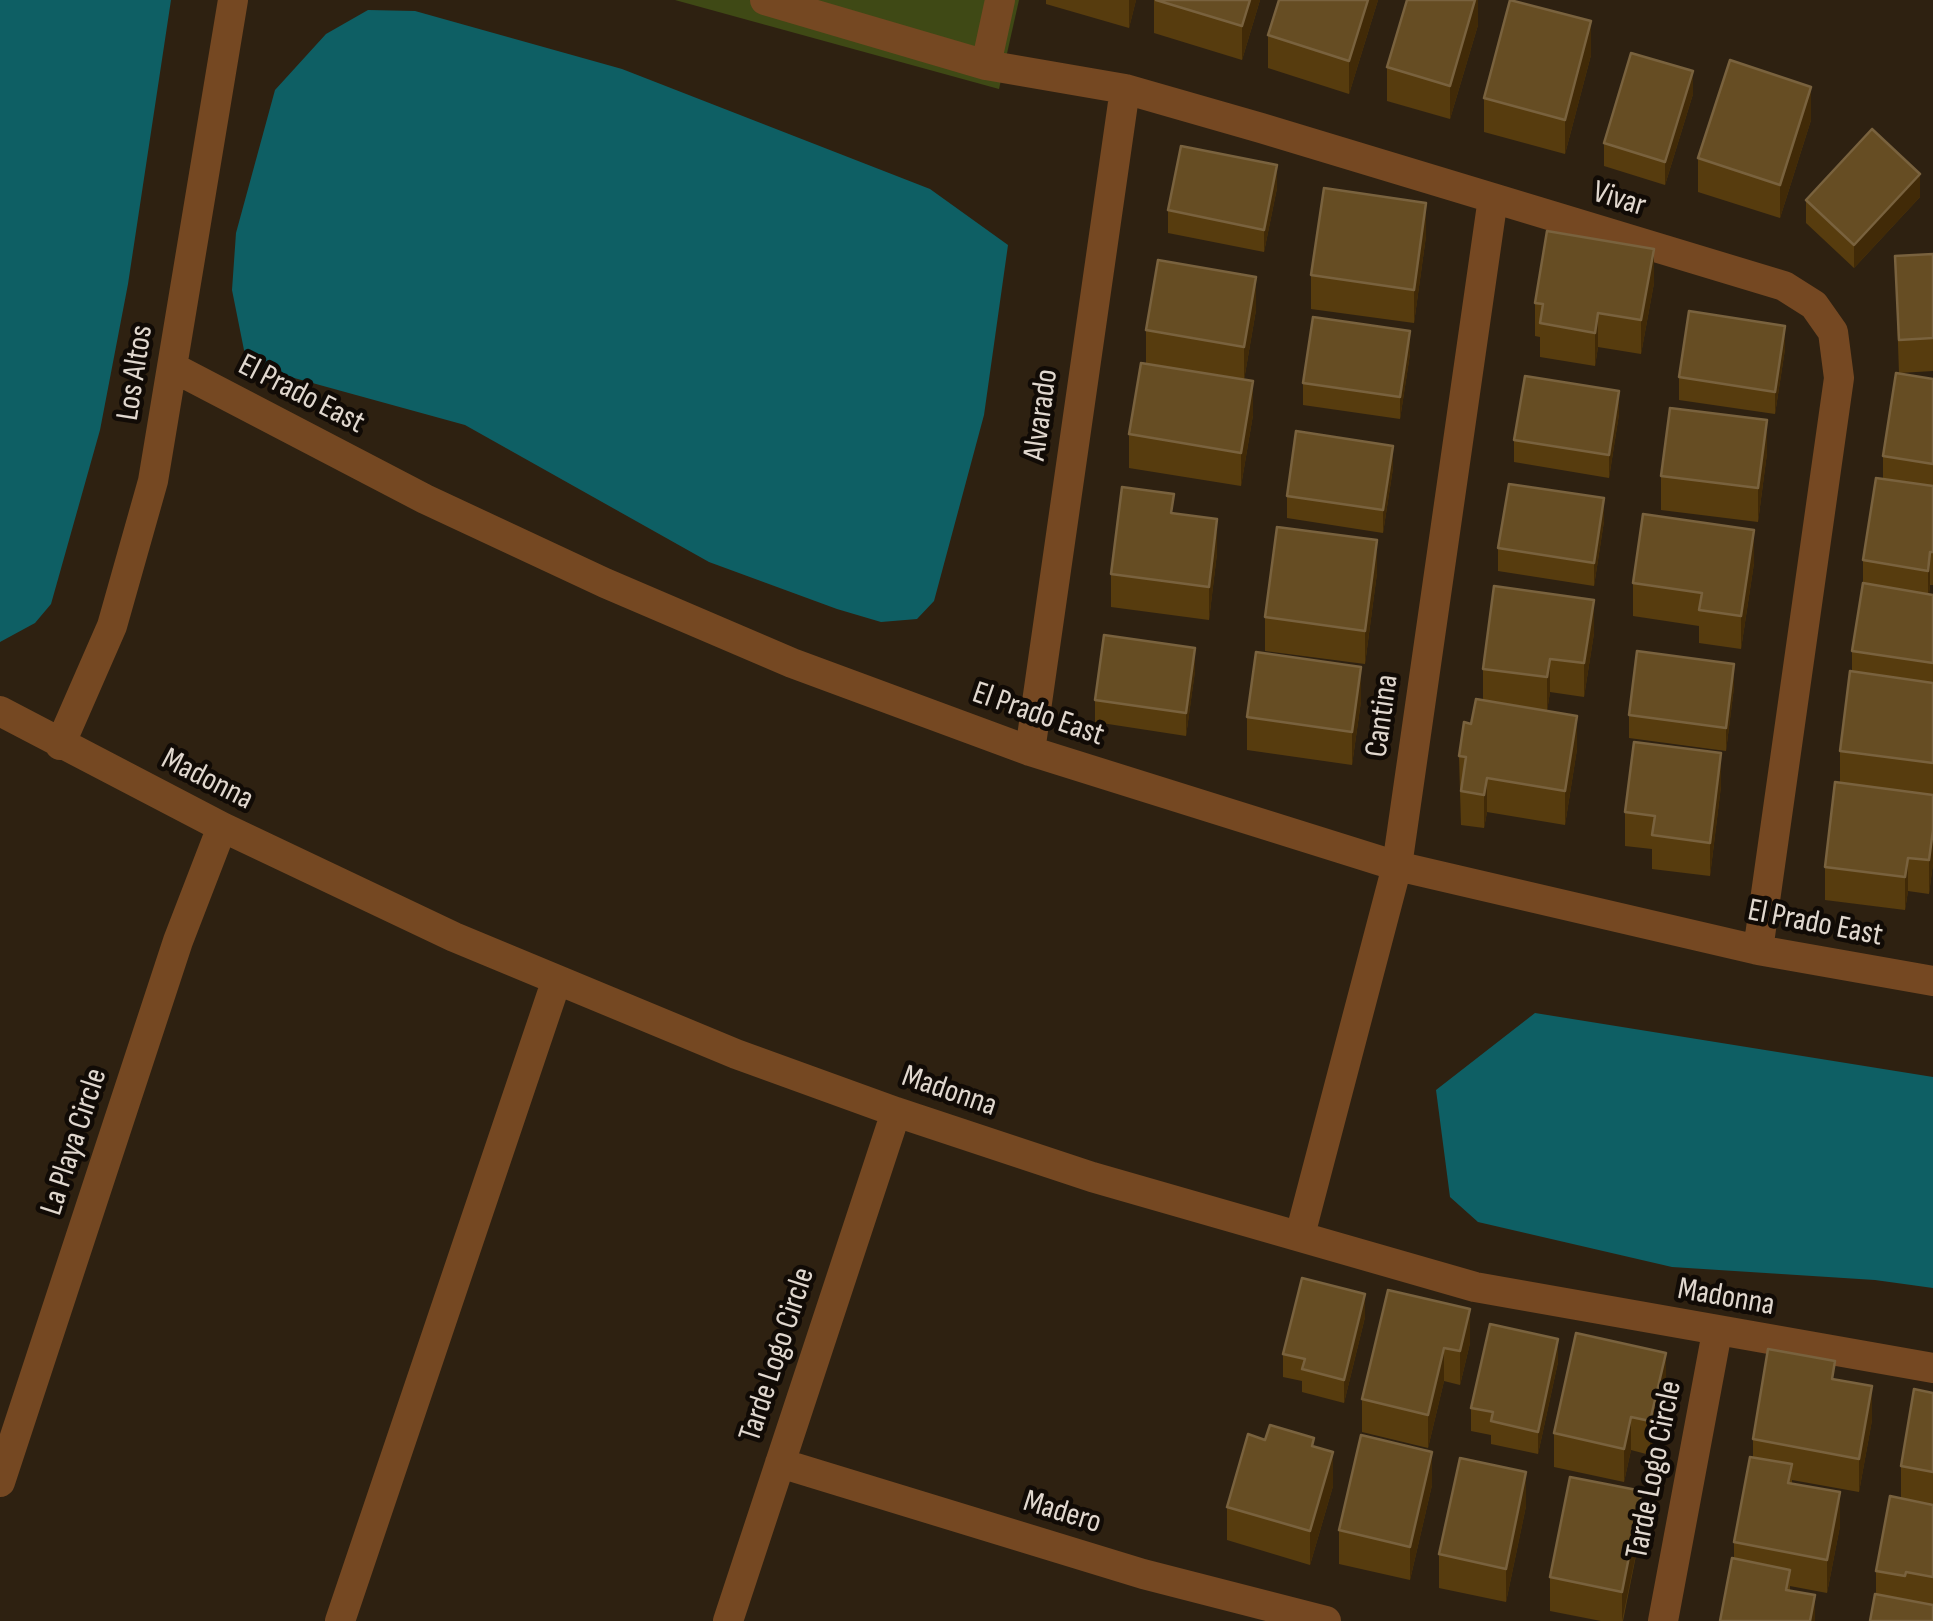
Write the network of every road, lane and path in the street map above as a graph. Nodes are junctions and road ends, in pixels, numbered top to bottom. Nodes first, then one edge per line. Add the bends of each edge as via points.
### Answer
1 (232, 0) edge
2 (765, 0) edge
3 (1000, 0) edge
4 (986, 65) junction
5 (1126, 89) junction
6 (1494, 198) junction
7 (172, 367) junction
8 (0, 711) edge
9 (60, 745) junction
10 (1030, 751) junction
11 (222, 828) junction
12 (1397, 866) junction
13 (1758, 950) junction
14 (1933, 981) edge
15 (556, 982) junction
16 (896, 1112) junction
17 (1300, 1235) junction
18 (1717, 1332) junction
19 (1933, 1368) edge
20 (780, 1463) junction
21 (0, 1482) edge
22 (340, 1621) edge
23 (728, 1621) edge
24 (1326, 1621) edge
25 (1662, 1621) edge

1 - 7 street, Los Altos
2 - 4 street, Vivar
3 - 4 street
4 - 5 street, Vivar
5 - 6 street, Vivar
5 - 10 street, Alvarado
6 - 12 street, Cantina
6 - 13 street, Vivar via 1784,286 1814,305 1833,332 1839,378
7 - 9 street, Los Altos via 128,580
7 - 10 street, El Prado East via 605,582 792,663
8 - 9 street, Madonna
9 - 11 street, Madonna
10 - 12 street, El Prado East
11 - 15 street, Madonna
11 - 21 street, La Playa Circle via 178,941
12 - 13 street, El Prado East
12 - 17 street, Cantina
13 - 14 street, El Prado East
15 - 16 street, Madonna
15 - 22 street
16 - 17 street, Madonna via 1092,1177
16 - 20 street, Tarde Logo Circle
17 - 18 street, Madonna via 1475,1286
18 - 19 street, Madonna
18 - 25 street, Tarde Logo Circle
20 - 23 street, Tarde Logo Circle
20 - 24 street, Madero via 1143,1574

